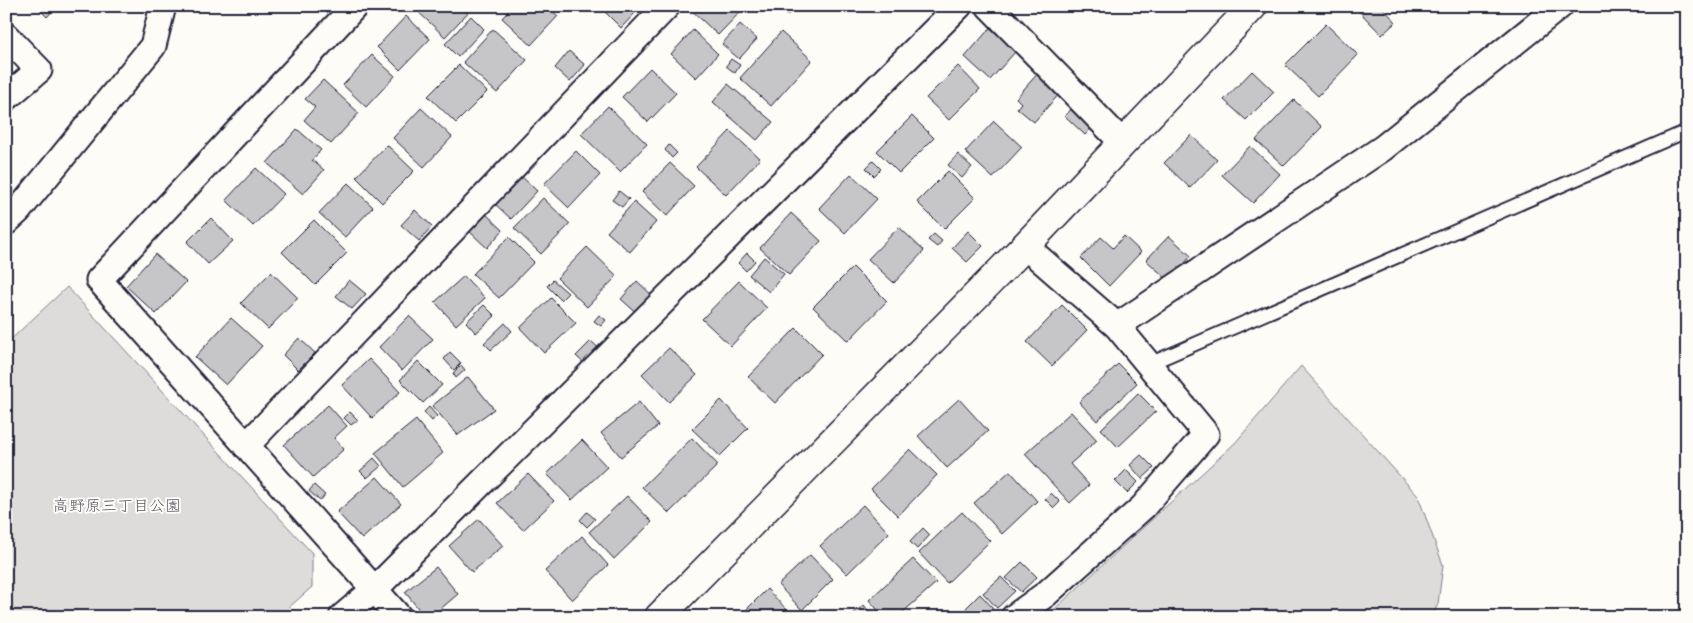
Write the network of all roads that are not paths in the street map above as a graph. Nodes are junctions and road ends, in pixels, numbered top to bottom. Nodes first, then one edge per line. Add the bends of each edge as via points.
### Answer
1 (162, 6) edge
2 (355, 6) edge
3 (667, 6) edge
4 (959, 6) edge
5 (989, 6) edge
6 (1253, 6) edge
7 (1560, 6) edge
8 (6, 36) edge
9 (6, 98) edge
10 (1687, 131) edge
11 (1122, 142) junction
12 (6, 222) edge
13 (1025, 246) junction
14 (1117, 326) junction
15 (1149, 364) junction
16 (246, 446) junction
17 (375, 589) junction
18 (342, 617) edge
19 (398, 617) edge
20 (659, 617) edge
21 (1014, 617) edge

1 - 12 street via 152,46
2 - 16 street via 99,280
3 - 16 street
4 - 17 street
5 - 11 street
6 - 11 street
7 - 14 street via 1383,148
8 - 9 street via 39,70
10 - 15 lane
11 - 13 street
13 - 14 street
13 - 20 street
14 - 15 street
15 - 21 street via 1206,434 1143,507 1046,594
16 - 17 street
17 - 18 street
17 - 19 street

